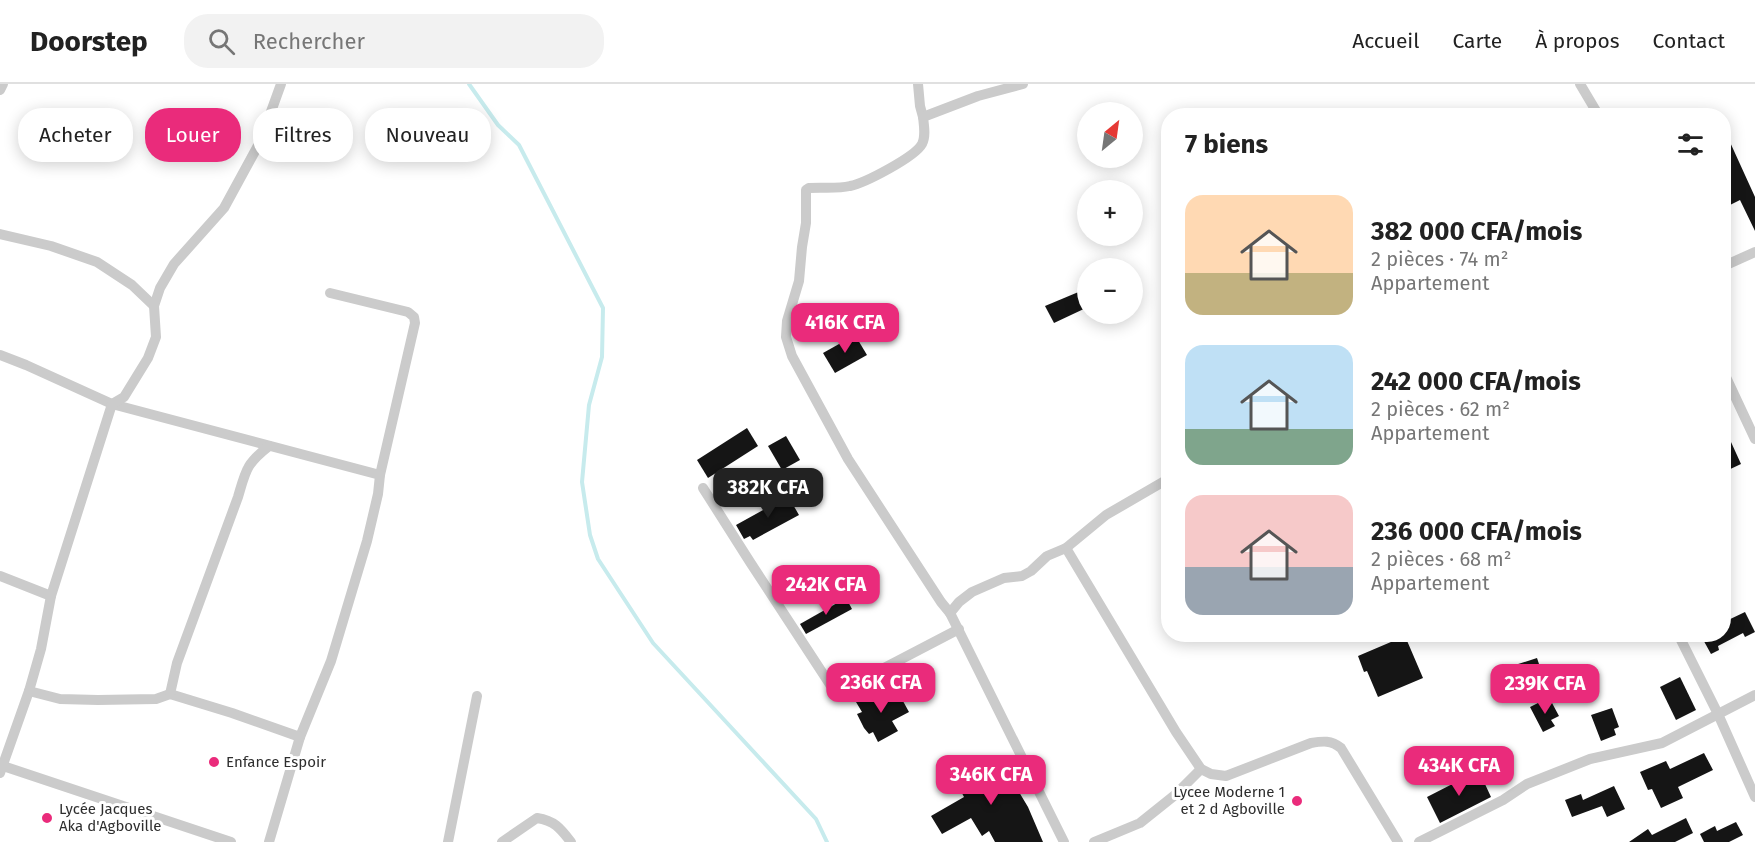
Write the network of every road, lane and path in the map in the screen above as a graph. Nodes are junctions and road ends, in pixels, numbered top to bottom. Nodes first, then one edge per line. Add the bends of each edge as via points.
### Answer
1 (3, 84) edge
2 (281, 84) edge
3 (918, 84) edge
4 (1023, 84) edge
5 (1580, 84) edge
6 (0, 90) edge
7 (1594, 108) edge
8 (923, 117) junction
9 (0, 234) edge
10 (1755, 252) edge
11 (1731, 263) edge
12 (330, 293) dead end
13 (154, 306) junction
14 (0, 355) edge
15 (1731, 386) edge
16 (112, 404) junction
17 (1752, 425) edge
18 (1755, 439) edge
19 (269, 446) junction
20 (380, 475) junction
21 (1161, 482) edge
22 (703, 488) dead end
23 (1066, 548) junction
24 (0, 576) edge
25 (51, 596) junction
26 (950, 613) junction
27 (958, 629) junction
28 (1682, 642) edge
29 (29, 691) junction
30 (170, 694) junction
31 (1755, 695) edge
32 (477, 696) dead end
33 (1718, 714) junction
34 (300, 737) junction
35 (1, 768) edge
36 (1201, 769) junction
37 (1755, 797) edge
38 (231, 842) edge
39 (269, 842) edge
40 (448, 842) edge
41 (502, 842) edge
42 (571, 842) edge
43 (1064, 842) edge
44 (1094, 842) edge
45 (1398, 842) edge
46 (1419, 842) edge

1 - 6 street
2 - 13 street via 260,142 225,208 167,274
3 - 8 street
4 - 8 street
5 - 7 street
8 - 26 street via 923,142 905,160 850,186 806,190 799,281 786,337 792,356 848,459
9 - 13 street via 97,262 132,285
10 - 11 street
12 - 20 street via 408,312 414,317
13 - 16 street via 156,337 148,358 124,397
14 - 16 street
15 - 17 street
16 - 19 street
16 - 25 street
17 - 18 street
19 - 20 street
19 - 30 street via 245,470 177,663
20 - 34 street via 367,541 331,661
21 - 23 street via 1106,515
22 - 27 street via 833,689 842,690
23 - 26 street via 1047,556 1022,576 1004,578 972,592
23 - 36 street
24 - 25 street
25 - 29 street
26 - 27 street
27 - 43 street
28 - 33 street
29 - 30 street via 60,699 98,700 156,699
29 - 35 street
30 - 34 street
31 - 33 street
32 - 40 street
33 - 37 street
33 - 46 street via 1662,743 1590,759 1527,784
34 - 39 street
35 - 38 street
36 - 44 street via 1140,823
36 - 45 street via 1226,776 1311,743 1335,743
41 - 42 street via 537,818 549,820

